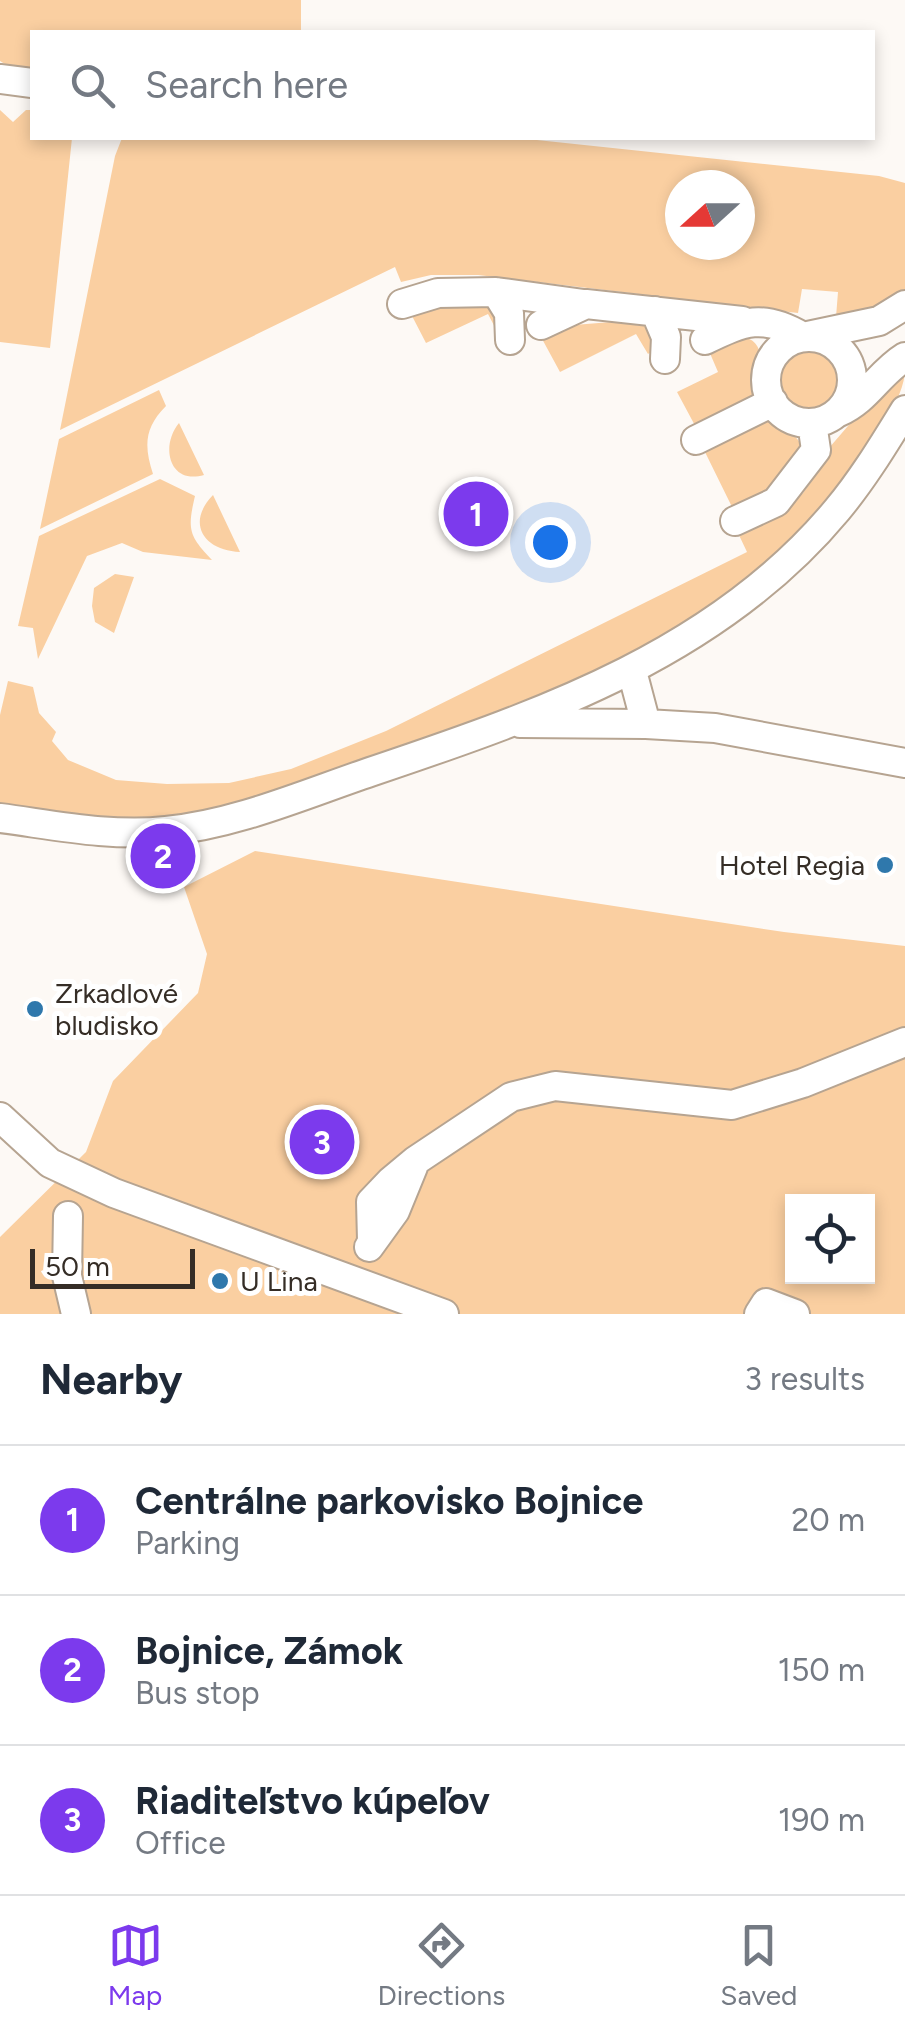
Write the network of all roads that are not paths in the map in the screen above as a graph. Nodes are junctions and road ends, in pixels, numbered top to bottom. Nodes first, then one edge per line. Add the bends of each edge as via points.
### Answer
1 (0, 80) edge
2 (30, 83) edge
3 (496, 292) junction
4 (402, 304) dead end
5 (586, 304) junction
6 (905, 305) edge
7 (655, 312) junction
8 (744, 321) junction
9 (541, 325) dead end
10 (803, 337) junction
11 (510, 340) dead end
12 (705, 340) dead end
13 (905, 357) edge
14 (665, 359) dead end
15 (773, 402) junction
16 (905, 410) edge
17 (825, 418) junction
18 (696, 440) dead end
19 (735, 521) dead end
20 (632, 671) junction
21 (515, 723) junction
22 (646, 724) junction
23 (905, 763) edge
24 (0, 818) edge
25 (905, 1042) edge
26 (0, 1118) edge
27 (68, 1216) dead end
28 (358, 1280) junction
29 (76, 1314) edge
30 (444, 1314) edge
31 (759, 1314) edge
32 (795, 1314) edge

1 - 2 street
3 - 4 street via 438,292
3 - 5 street
3 - 11 street via 509,313
5 - 7 street
5 - 9 street
6 - 10 street via 880,320
7 - 8 street
7 - 14 street via 666,337
8 - 10 street via 784,325
8 - 12 street
10 - 15 street via 774,354 767,370
10 - 17 street via 825,339 843,352 852,372 850,394
13 - 17 street via 858,404
15 - 17 street via 797,421
15 - 18 street
16 - 20 street via 836,511 787,562 745,599
17 - 19 street via 816,450 776,502
20 - 21 street
20 - 22 street
21 - 22 street
21 - 24 street via 226,821 164,832
22 - 23 street via 716,728
25 - 28 street via 732,1105 556,1086 511,1097 415,1161
26 - 28 street via 50,1163 114,1192
27 - 29 street via 67,1276
28 - 30 street
31 - 32 street via 766,1303

